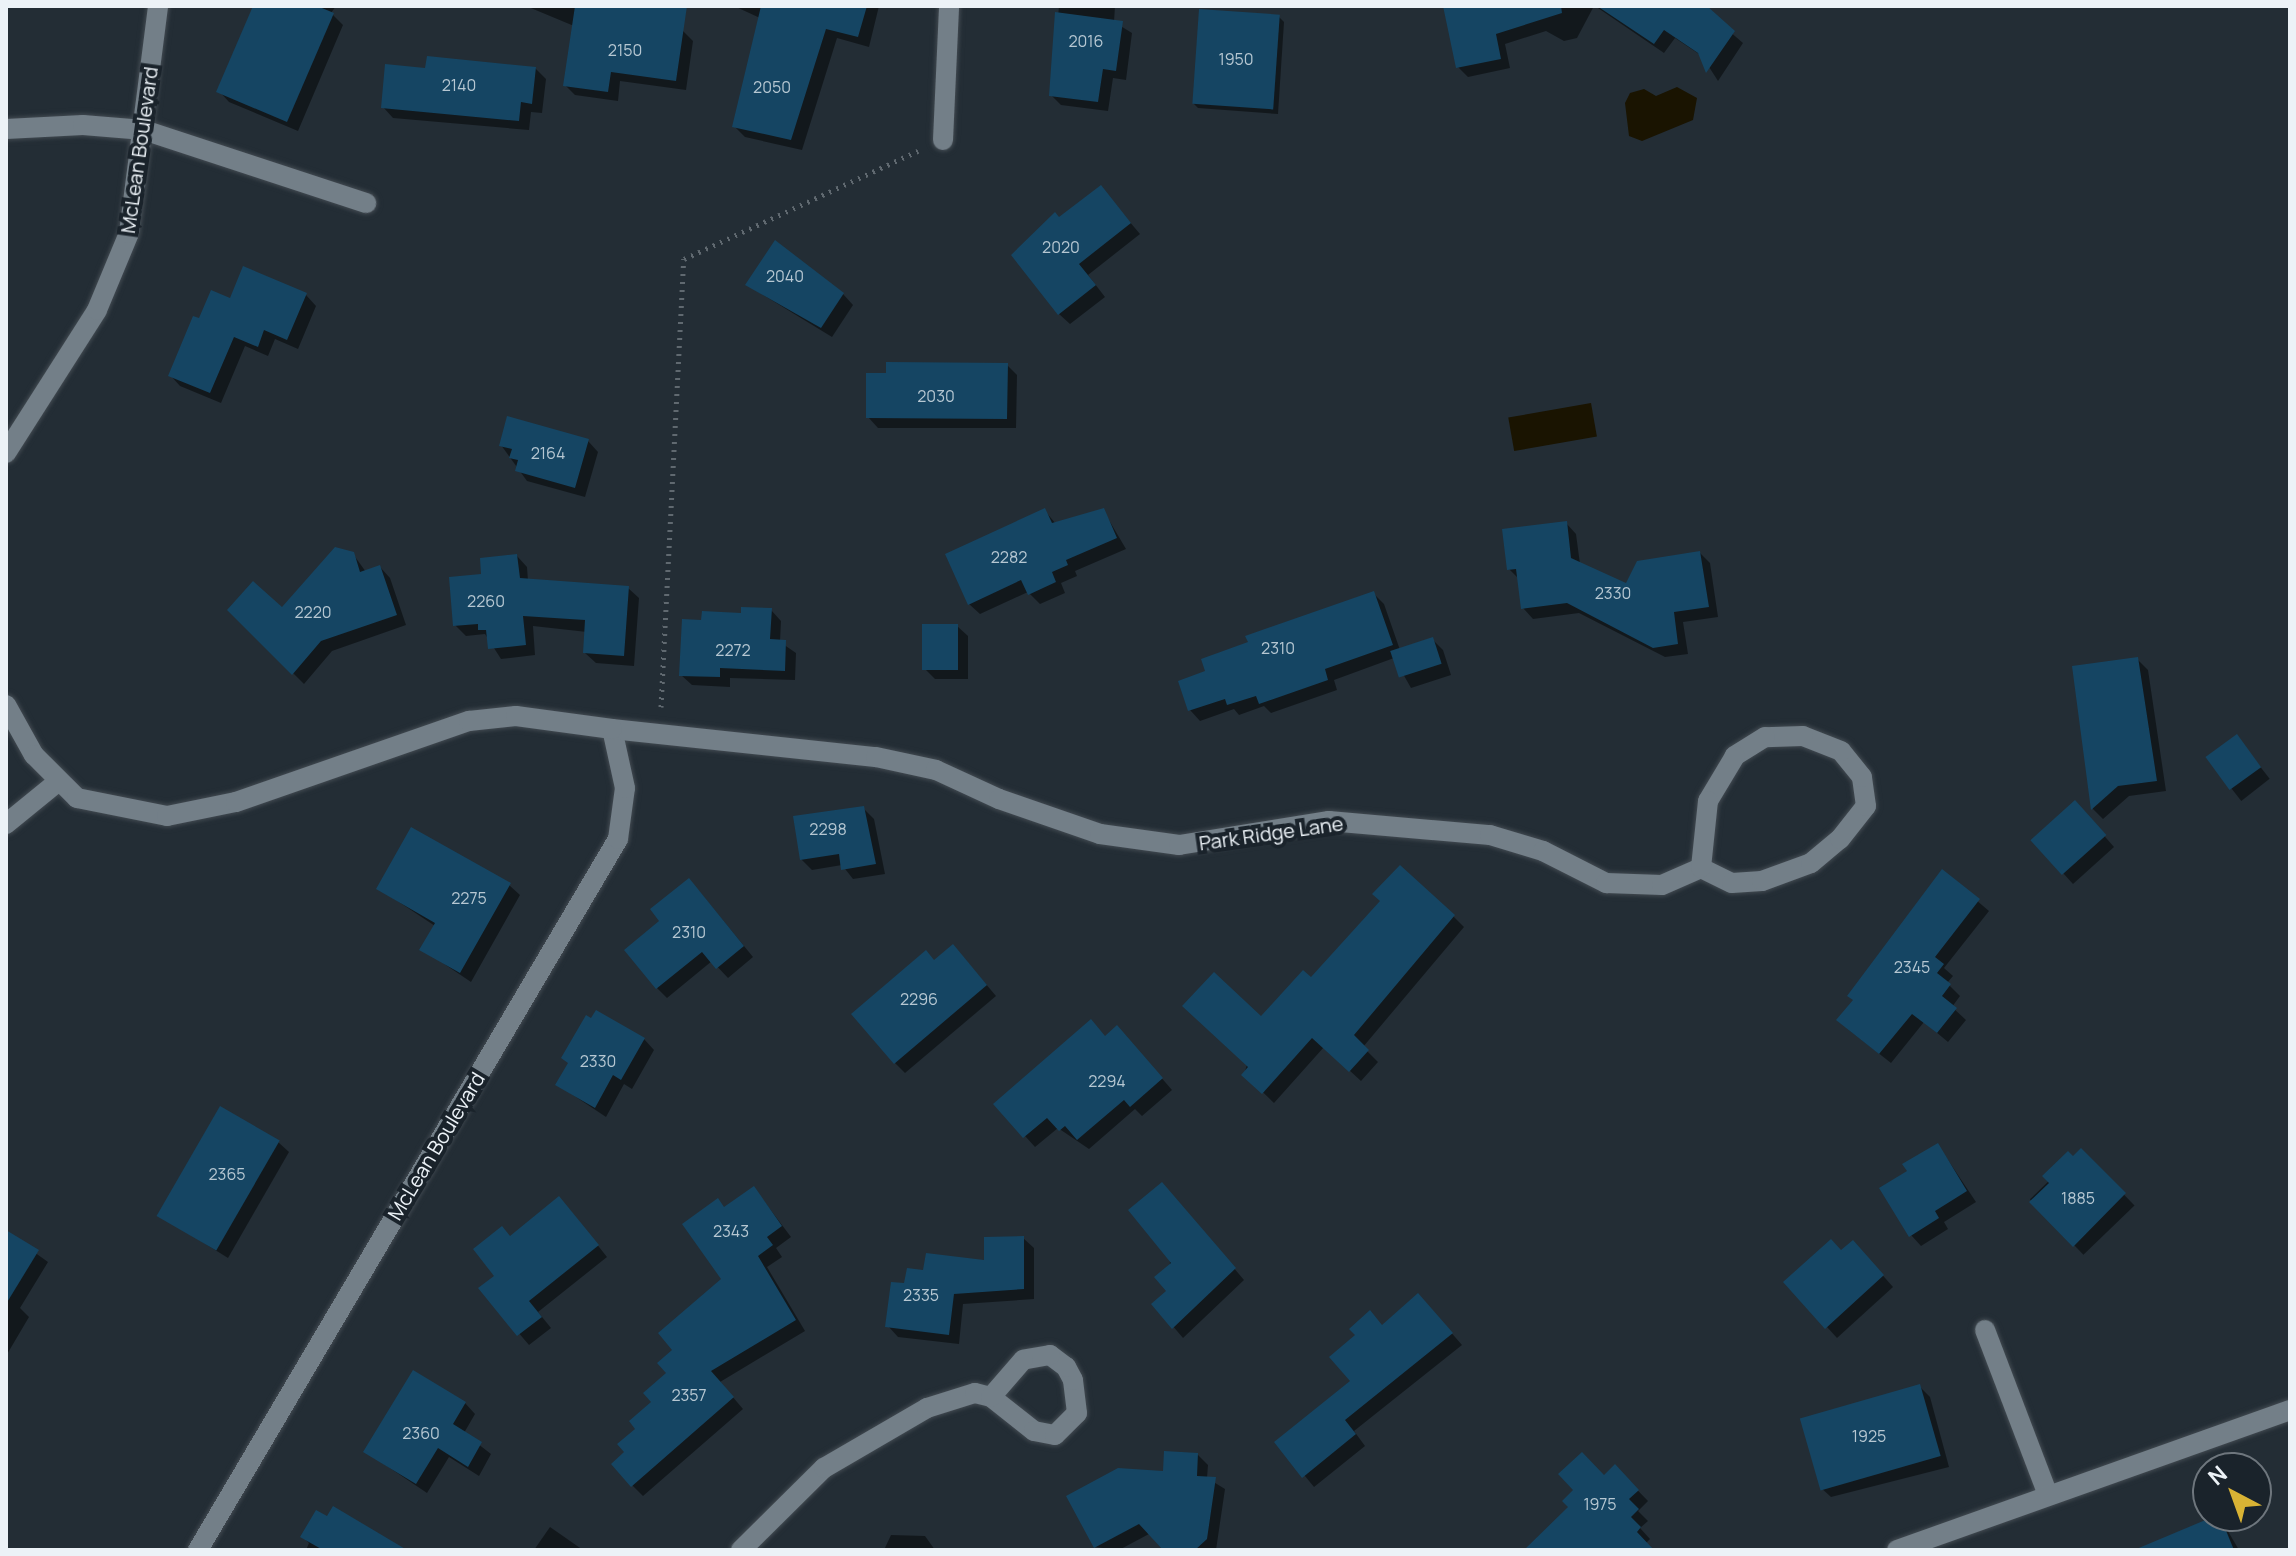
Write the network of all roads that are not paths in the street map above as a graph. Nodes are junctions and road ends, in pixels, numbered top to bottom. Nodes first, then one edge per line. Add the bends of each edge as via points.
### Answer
1 (158, 6) edge
2 (949, 6) edge
3 (6, 129) edge
4 (144, 130) junction
5 (943, 140) road end
6 (366, 203) dead end
7 (6, 453) edge
8 (6, 705) edge
9 (612, 729) junction
10 (59, 781) junction
11 (6, 824) edge
12 (1701, 868) junction
13 (1985, 1330) dead end
14 (991, 1397) junction
15 (2290, 1410) edge
16 (2048, 1495) junction
17 (198, 1550) edge
18 (741, 1550) edge
19 (1897, 1550) edge

1 - 4 street, McLean Boulevard
2 - 5 street
3 - 4 street via 83,125
4 - 6 street
4 - 7 street, McLean Boulevard via 136,205 113,276
8 - 10 street via 34,755
9 - 10 street via 516,716 469,721 236,802 167,816 93,804
9 - 12 street, Park Ridge Lane via 876,757 936,770 999,799 1100,834 1179,845 1329,821 1402,824 1505,839 1606,883 1662,885
9 - 17 street, McLean Boulevard via 625,788 618,839
10 - 11 street
12 - 12 street via 1708,801 1735,756 1765,737 1803,736 1841,751 1862,777 1866,806 1840,839 1811,863 1762,881 1732,883
13 - 16 street
14 - 14 street via 1023,1360 1050,1355 1073,1380 1077,1413 1064,1431 1047,1434
14 - 18 street via 958,1396 876,1433 824,1468
15 - 16 street
16 - 19 street

